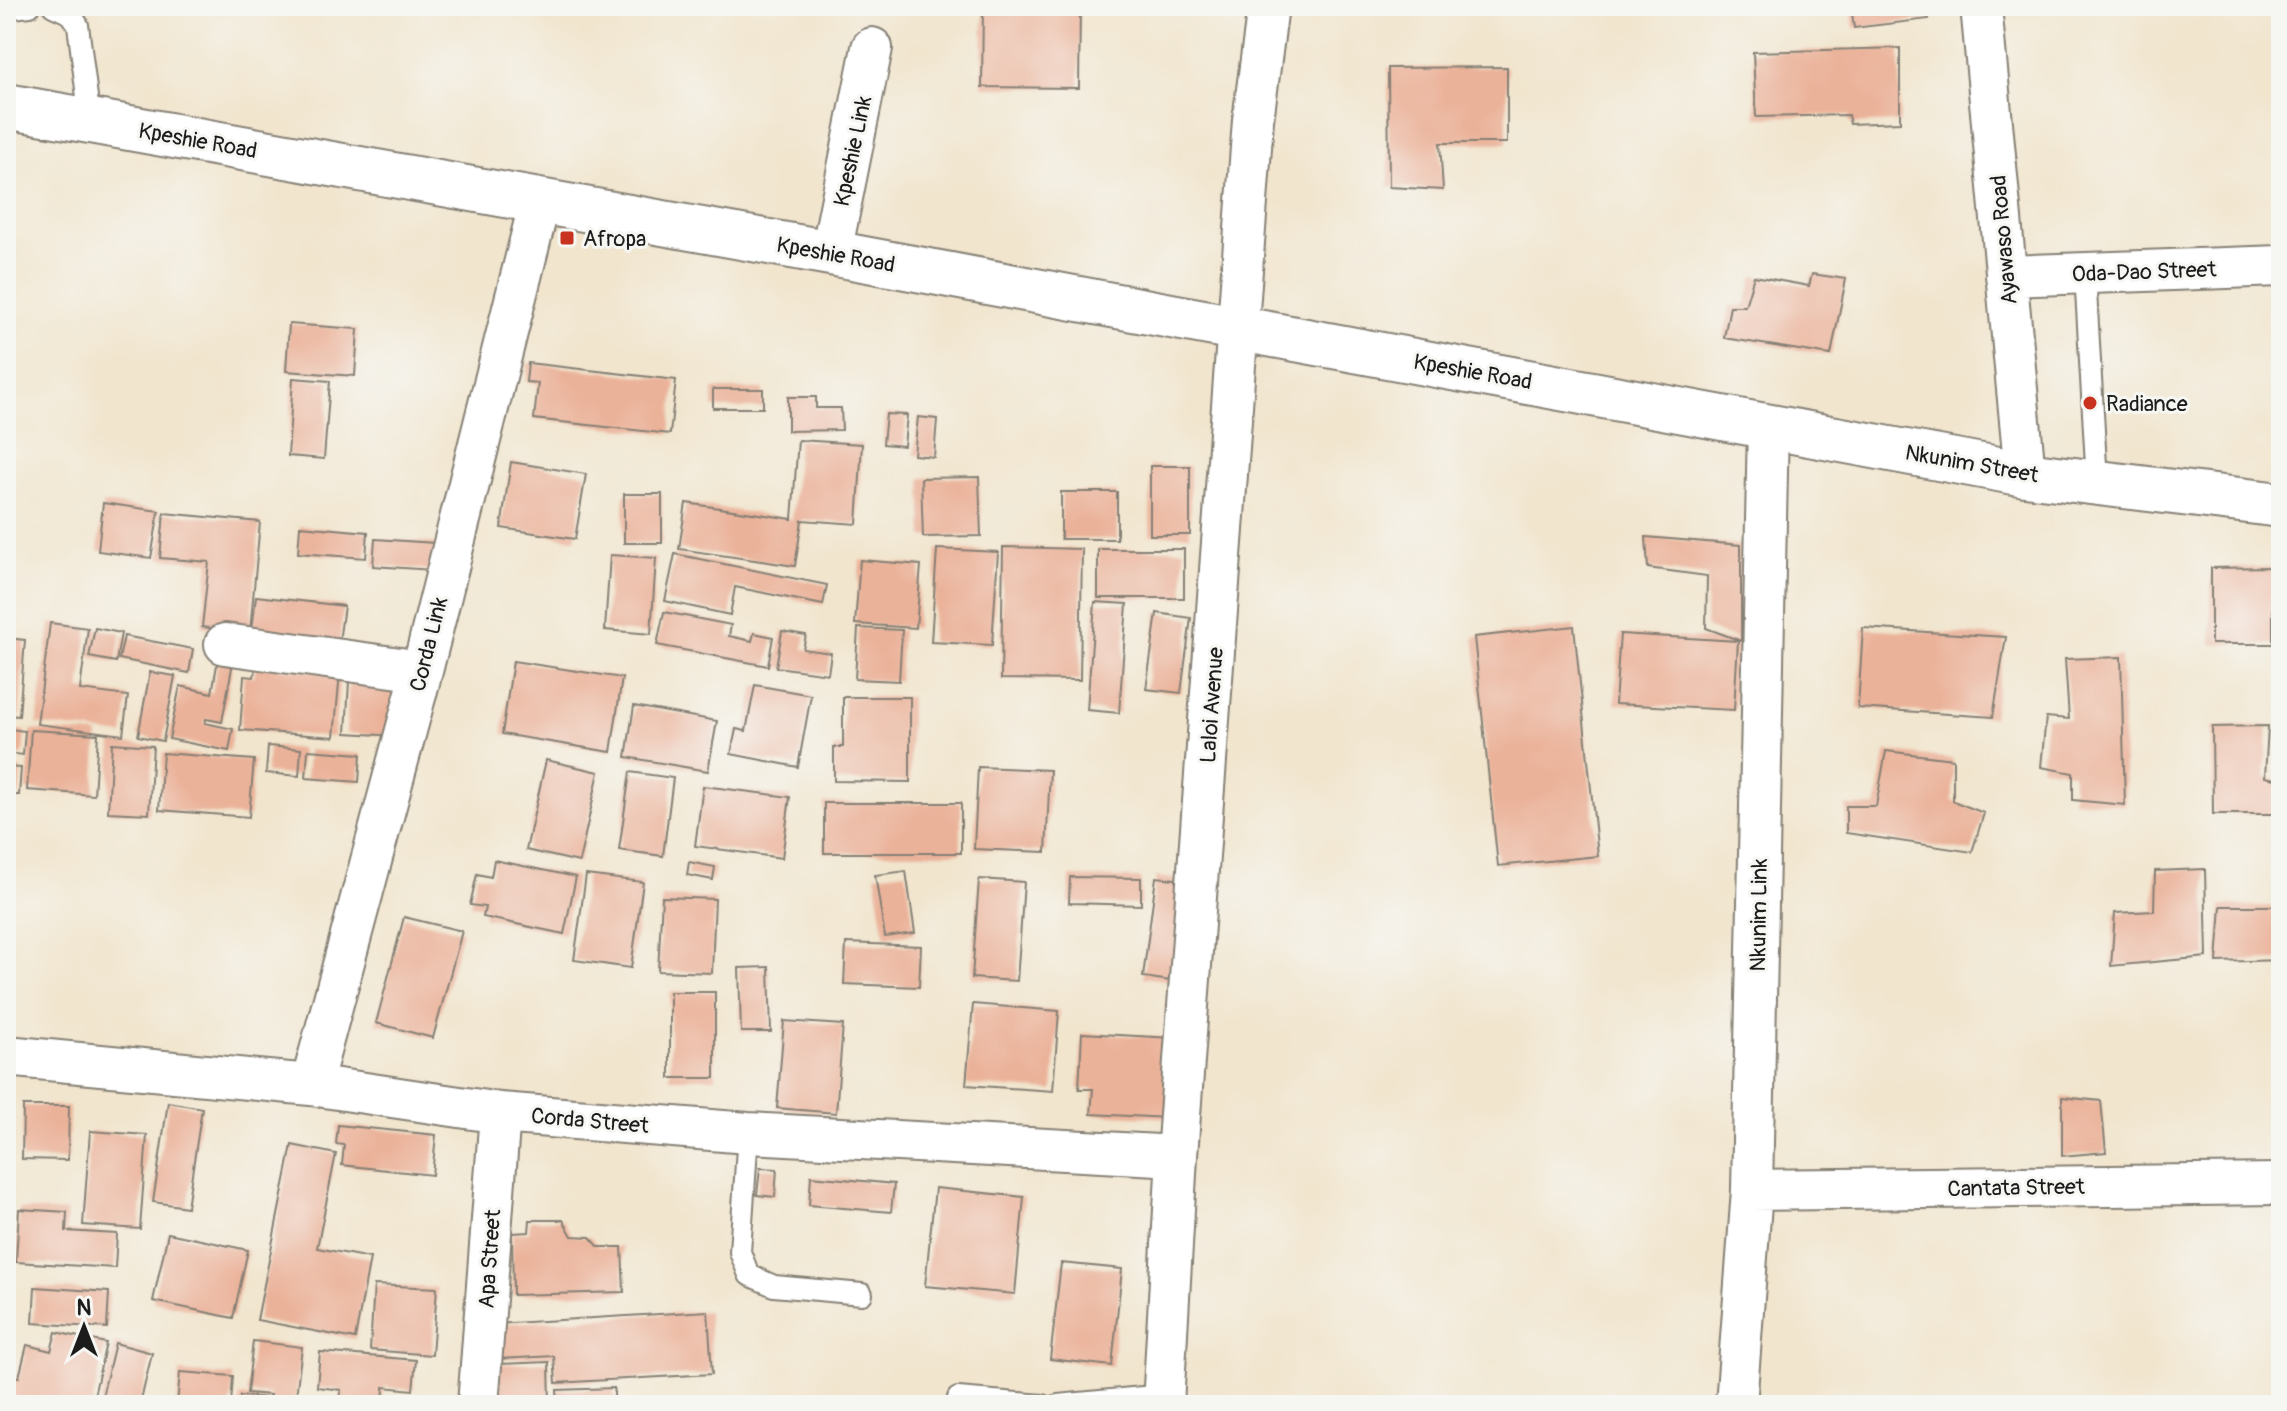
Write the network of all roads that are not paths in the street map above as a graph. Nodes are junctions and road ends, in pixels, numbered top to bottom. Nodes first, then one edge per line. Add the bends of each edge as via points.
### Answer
1 (30, 6) edge
2 (53, 6) edge
3 (1268, 6) edge
4 (1981, 6) edge
5 (6, 14) edge
6 (872, 48) dead end
7 (6, 106) edge
8 (90, 121) junction
9 (540, 201) junction
10 (831, 253) junction
11 (2281, 266) edge
12 (2085, 273) junction
13 (2006, 276) junction
14 (1238, 329) junction
15 (1665, 406) joint
16 (1768, 425) junction
17 (2025, 474) junction
18 (2097, 483) junction
19 (2281, 505) edge
20 (225, 644) dead end
21 (422, 671) junction
22 (6, 1056) edge
23 (311, 1085) junction
24 (500, 1113) junction
25 (748, 1133) junction
26 (1177, 1156) junction
27 (2281, 1184) edge
28 (1752, 1190) junction
29 (862, 1294) dead end
30 (958, 1398) dead end
31 (1163, 1400) edge
32 (478, 1405) edge
33 (1043, 1405) edge
34 (1058, 1405) edge
35 (1736, 1405) edge

1 - 5 lane
2 - 8 lane via 71,14 78,25
3 - 14 street, Laloi Avenue via 1253,120
4 - 13 street, Ayawaso Road
6 - 10 street, Kpeshie Link
7 - 8 street, Kpeshie Road
8 - 9 street, Kpeshie Road
9 - 10 street, Kpeshie Road
9 - 21 street, Corda Link
10 - 14 street, Kpeshie Road
11 - 12 street, Oda-Dao Street
12 - 13 street, Oda-Dao Street
12 - 18 lane
13 - 17 street, Ayawaso Road
14 - 15 street, Kpeshie Road
14 - 26 street, Laloi Avenue
15 - 16 street, Nkunim Street
16 - 17 street, Nkunim Street
16 - 28 street, Nkunim Link
17 - 18 street, Nkunim Street
18 - 19 street, Nkunim Street
20 - 21 street
21 - 23 street, Corda Link
22 - 23 street, Corda Street
23 - 24 street, Corda Street
24 - 25 street, Corda Street
24 - 32 street, Apa Street
25 - 26 street, Corda Street
25 - 29 lane via 740,1252 749,1275 774,1286
26 - 31 street, Laloi Avenue
27 - 28 street, Cantata Street
28 - 35 street, Nkunim Link
30 - 33 lane
31 - 34 lane

